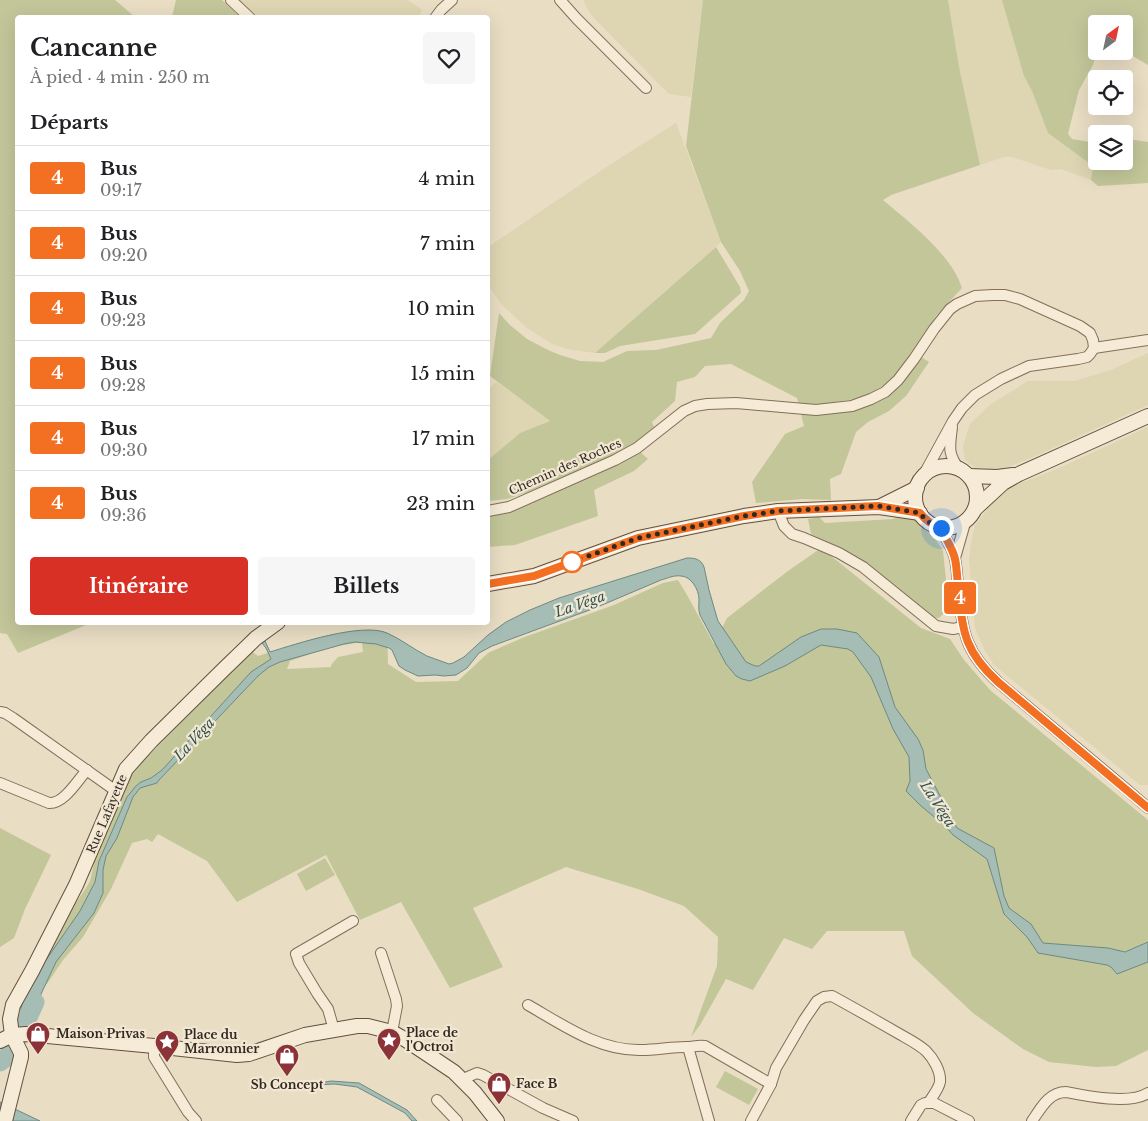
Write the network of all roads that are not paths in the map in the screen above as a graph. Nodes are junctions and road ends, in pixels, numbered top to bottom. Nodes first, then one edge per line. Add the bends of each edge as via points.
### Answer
1 (230, 0) edge
2 (452, 0) edge
3 (560, 0) edge
4 (247, 15) edge
5 (437, 15) edge
6 (646, 88) dead end
7 (1148, 340) edge
8 (1094, 348) junction
9 (1148, 416) edge
10 (952, 421) junction
11 (964, 473) junction
12 (1019, 474) junction
13 (920, 482) junction
14 (878, 506) junction
15 (976, 508) junction
16 (490, 511) edge
17 (778, 511) junction
18 (920, 513) junction
19 (965, 522) junction
20 (941, 528) junction
21 (955, 558) junction
22 (490, 584) edge
23 (273, 625) edge
24 (963, 627) junction
25 (0, 712) edge
26 (86, 770) junction
27 (0, 782) edge
28 (116, 791) junction
29 (1148, 808) edge
30 (353, 921) dead end
31 (380, 953) dead end
32 (528, 1005) dead end
33 (334, 1030) junction
34 (392, 1032) junction
35 (6, 1038) edge
36 (154, 1046) junction
37 (688, 1047) junction
38 (463, 1079) junction
39 (771, 1084) junction
40 (1148, 1093) edge
41 (437, 1100) dead end
42 (930, 1102) junction
43 (5, 1121) edge
44 (196, 1121) edge
45 (457, 1121) edge
46 (497, 1121) edge
47 (573, 1121) edge
48 (709, 1121) edge
49 (751, 1121) edge
50 (911, 1121) edge
51 (969, 1121) edge
52 (1032, 1121) edge

1 - 4 street
2 - 5 street
3 - 6 street
7 - 8 street
8 - 10 street via 1084,358 1029,366 1001,378 975,395
8 - 16 street, Chemin des Roches via 1092,337 1084,328 1020,299 999,295 974,296 950,310 898,380 872,399 852,406 816,410 736,403 695,406 684,410 637,448 614,460 509,506
9 - 12 main road
10 - 11 street via 952,460
10 - 13 street
11 - 12 main road via 997,477
11 - 13 main road via 946,466 934,469
11 - 15 main road via 975,486
12 - 15 main road via 1002,483
13 - 14 main road
13 - 18 main road via 915,496
14 - 17 main road
14 - 18 main road
15 - 19 main road
17 - 22 main road via 638,538 534,576
17 - 24 street via 784,526 792,534 863,567 936,626
18 - 20 main road via 925,520
19 - 20 main road via 953,528
19 - 21 street
20 - 21 street
21 - 24 street
23 - 28 main road, Rue Lafayette via 151,741 126,769
24 - 29 street via 973,654 988,673
25 - 26 street
26 - 27 street via 64,797 54,803
26 - 28 street
28 - 35 main road, Rue Lafayette via 76,885 13,1005
30 - 33 street via 296,954 328,1009
31 - 34 street via 396,999
32 - 37 street via 572,1030 624,1050
33 - 34 main road via 368,1026
33 - 36 main road via 302,1035 249,1054
34 - 38 main road
35 - 36 main road via 26,1034
35 - 43 main road, Rue Lafayette via 21,1057
36 - 44 street via 154,1057
37 - 39 street via 705,1046
37 - 48 street
38 - 46 main road
38 - 47 street via 483,1075
39 - 42 street via 776,1068 817,1001 832,996 927,1052 936,1066 940,1083
39 - 49 street
40 - 52 street via 1112,1099 1058,1092
41 - 45 street
42 - 50 street via 921,1105
42 - 51 street

